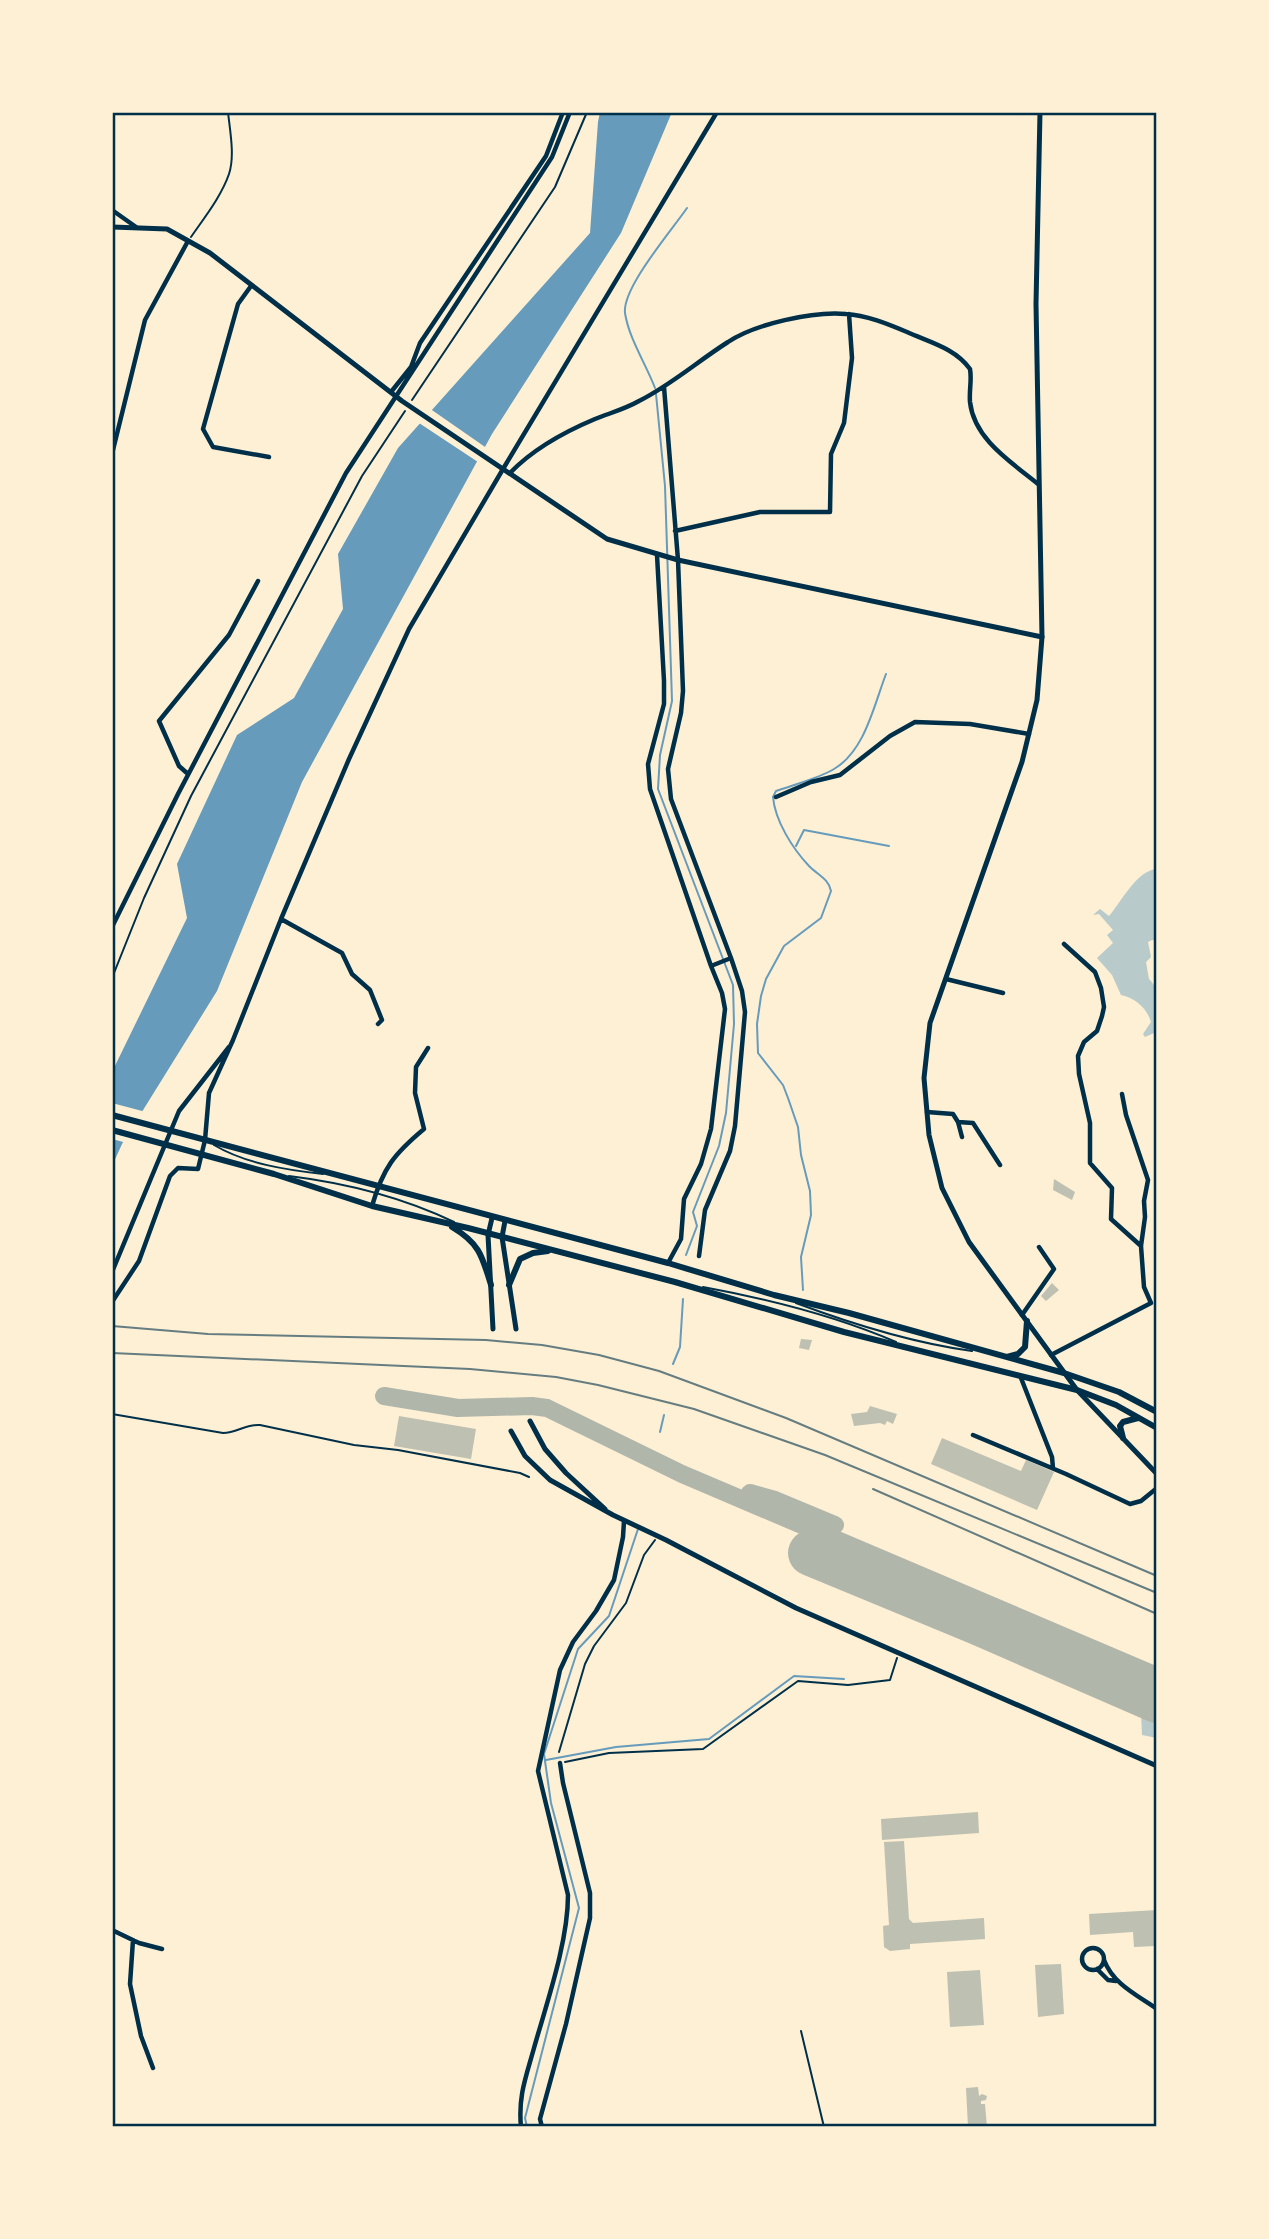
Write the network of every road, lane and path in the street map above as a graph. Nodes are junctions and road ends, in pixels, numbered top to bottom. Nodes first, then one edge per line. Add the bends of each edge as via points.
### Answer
1 (228, 112) edge
2 (563, 112) edge
3 (570, 112) edge
4 (587, 112) edge
5 (717, 112) edge
6 (1040, 112) edge
7 (112, 211) edge
8 (112, 226) edge
9 (136, 227) junction
10 (188, 241) junction
11 (251, 286) junction
12 (849, 314) junction
13 (662, 389) junction
14 (396, 396) junction
15 (112, 454) edge
16 (269, 457) dead end
17 (503, 469) junction
18 (510, 473) junction
19 (1038, 484) junction
20 (675, 531) junction
21 (658, 555) junction
22 (676, 560) junction
23 (258, 581) dead end
24 (1042, 637) junction
25 (1029, 734) junction
26 (188, 774) junction
27 (776, 797) dead end
28 (281, 919) junction
29 (112, 927) edge
30 (1064, 944) dead end
31 (731, 958) junction
32 (710, 966) junction
33 (112, 978) edge
34 (946, 979) junction
35 (1003, 993) dead end
36 (378, 1024) dead end
37 (233, 1040) junction
38 (428, 1048) dead end
39 (1122, 1094) dead end
40 (927, 1112) junction
41 (112, 1115) edge
42 (958, 1122) junction
43 (112, 1130) edge
44 (962, 1137) dead end
45 (205, 1140) junction
46 (202, 1154) junction
47 (1000, 1165) dead end
48 (274, 1174) junction
49 (377, 1189) junction
50 (372, 1206) junction
51 (492, 1218) junction
52 (505, 1221) junction
53 (444, 1223) junction
54 (468, 1228) junction
55 (488, 1235) junction
56 (502, 1237) junction
57 (1141, 1246) junction
58 (1039, 1247) dead end
59 (552, 1251) junction
60 (699, 1256) dead end
61 (668, 1263) junction
62 (112, 1272) edge
63 (491, 1285) junction
64 (509, 1285) junction
65 (112, 1302) edge
66 (1154, 1303) edge
67 (1022, 1315) junction
68 (1027, 1321) junction
69 (493, 1329) dead end
70 (516, 1329) dead end
71 (997, 1355) junction
72 (1051, 1355) junction
73 (1064, 1373) junction
74 (1021, 1378) junction
75 (1077, 1390) junction
76 (1157, 1412) edge
77 (112, 1414) edge
78 (1140, 1419) junction
79 (530, 1421) dead end
80 (1157, 1428) edge
81 (511, 1431) dead end
82 (973, 1435) dead end
83 (1123, 1438) junction
84 (1053, 1469) junction
85 (1157, 1474) edge
86 (529, 1477) dead end
87 (1157, 1488) edge
88 (613, 1515) junction
89 (627, 1522) junction
90 (654, 1535) junction
91 (899, 1654) junction
92 (559, 1752) dead end
93 (560, 1763) joint
94 (1157, 1766) edge
95 (112, 1930) edge
96 (132, 1940) junction
97 (162, 1949) dead end
98 (1104, 1960) junction
99 (1097, 1969) junction
100 (1117, 1981) junction
101 (1157, 2009) edge
102 (801, 2032) dead end
103 (153, 2067) dead end
104 (521, 2127) edge
105 (542, 2127) edge
106 (824, 2127) edge

1 - 10 path via 230,173
2 - 14 street via 546,156 420,343
3 - 14 street via 552,157
4 - 33 path via 555,187 362,476 191,796
5 - 17 street
6 - 19 street
7 - 9 street
8 - 9 street
9 - 10 street via 167,229
10 - 11 street
10 - 15 street via 145,320
11 - 14 street
11 - 16 street via 238,304 203,429 213,447
12 - 13 street via 828,313 751,331
12 - 19 street via 887,324 964,360 970,369 970,402 976,423 999,452
12 - 20 street via 852,358 844,423 831,454 830,512 760,512
13 - 18 street via 555,439
13 - 20 street
14 - 17 street
14 - 26 street via 346,473
17 - 18 street
17 - 28 street via 409,629
18 - 21 street via 607,539
19 - 24 street
20 - 22 street
21 - 22 street
21 - 32 street via 664,704 648,764 650,789
22 - 24 street
22 - 31 street via 683,691 668,769 671,799
23 - 26 street via 229,635 159,721 179,766
24 - 25 street
25 - 27 street via 970,724 915,722 840,775
25 - 34 street
26 - 29 street
28 - 36 street via 342,953 352,974 370,990 382,1020
28 - 37 street
30 - 57 street via 1095,972 1104,1007 1097,1031 1084,1042 1078,1056 1090,1123 1090,1163 1112,1188 1111,1219
31 - 32 street
31 - 60 street via 746,1012 735,1126 730,1151 705,1210
32 - 61 street via 725,1009 711,1129 684,1199 681,1239
34 - 35 street
34 - 40 street via 930,1023 924,1078
37 - 45 street via 209,1093
37 - 62 street via 179,1111
38 - 49 street via 416,1068 415,1093 424,1129 385,1169
39 - 57 street via 1148,1180
40 - 42 street via 953,1114
40 - 67 street via 942,1188 969,1242
41 - 45 main road
42 - 44 street
42 - 47 street via 973,1123
43 - 46 main road
45 - 46 street
45 - 49 main road
46 - 48 main road
46 - 65 street via 198,1169 178,1168 170,1176 139,1261
48 - 49 lane
48 - 50 main road
49 - 50 street
49 - 51 main road
49 - 54 lane
50 - 53 main road
51 - 52 main road
51 - 55 street
52 - 56 street
52 - 61 main road
53 - 54 main road
53 - 63 main road via 480,1250
54 - 55 main road
55 - 56 main road
55 - 63 street
56 - 59 main road
56 - 64 street
57 - 66 street via 1144,1287
58 - 67 street via 1054,1269
59 - 64 main road via 520,1259
59 - 74 main road
61 - 71 main road
63 - 69 street
64 - 70 street
66 - 72 street
67 - 68 street
68 - 71 main road via 1023,1350 1010,1357
68 - 72 street
71 - 73 main road
72 - 73 street
73 - 75 street
73 - 76 main road via 1119,1392
74 - 75 main road
74 - 84 street
75 - 78 main road
75 - 83 street
77 - 86 path via 223,1433 260,1425
78 - 80 main road
78 - 83 main road via 1123,1422
79 - 88 street via 545,1450
81 - 88 street via 525,1455 550,1480
82 - 84 street
83 - 85 street
84 - 87 street via 1130,1504
88 - 89 street
89 - 90 street
89 - 104 street via 614,1580 560,1670 538,1770 568,1909 519,2104
90 - 91 street via 796,1608
90 - 92 path via 626,1603 585,1664
91 - 93 path via 890,1680 848,1685 798,1681 703,1749 610,1753
91 - 94 street
93 - 105 street via 590,1893 590,1918 540,2119
95 - 96 street
96 - 97 street
96 - 103 street via 130,1984
98 - 99 street
98 - 99 street via 1097,1948 1084,1952 1083,1966
98 - 100 street
99 - 100 street via 1108,1980
100 - 101 street
102 - 106 path

